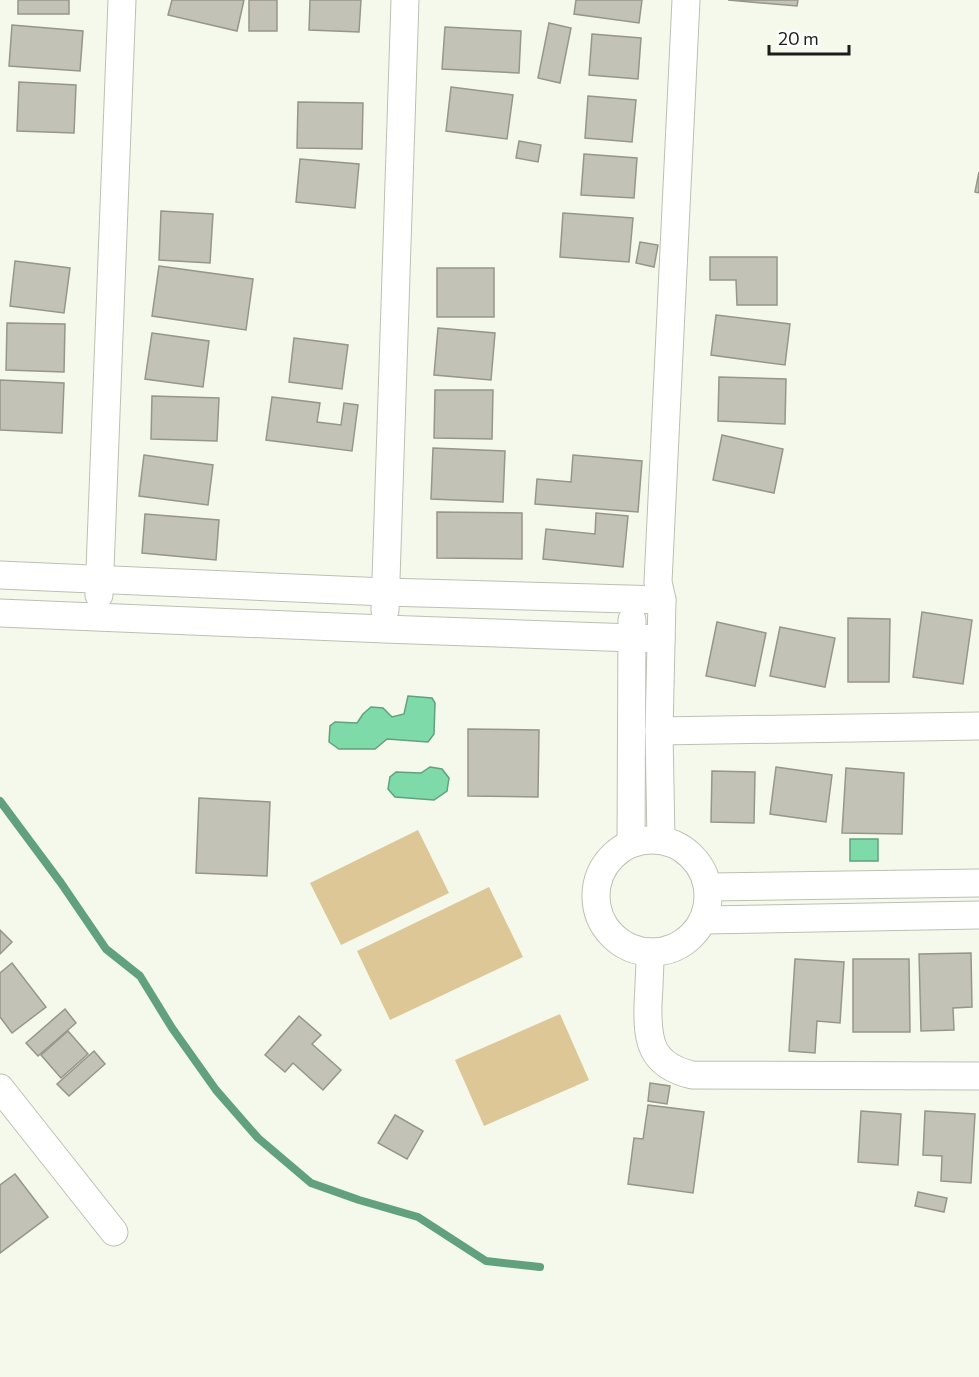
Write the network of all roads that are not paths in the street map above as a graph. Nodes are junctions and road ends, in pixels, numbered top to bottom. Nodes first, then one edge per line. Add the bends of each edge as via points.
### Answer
1 (122, 0) edge
2 (405, 0) edge
3 (686, 0) edge
4 (0, 575) edge
5 (99, 579) junction
6 (660, 591) junction
7 (385, 592) junction
8 (632, 600) junction
9 (0, 613) edge
10 (98, 617) junction
11 (384, 629) junction
12 (632, 638) junction
13 (661, 639) junction
14 (979, 726) edge
15 (659, 731) junction
16 (661, 840) junction
17 (631, 843) junction
18 (979, 883) edge
19 (708, 887) junction
20 (979, 915) edge
21 (704, 920) junction
22 (650, 952) junction
23 (979, 1076) edge
24 (0, 1088) edge
25 (114, 1232) dead end

1 - 5 street
2 - 7 street
3 - 6 street
4 - 5 street
5 - 7 street
5 - 10 street
6 - 8 street
6 - 13 street
7 - 8 street
7 - 11 street
8 - 12 street
9 - 10 street
10 - 11 street
11 - 12 street
12 - 13 street
12 - 17 street
13 - 15 street
14 - 15 street
15 - 16 street
16 - 17 street
16 - 19 street via 692,856 703,870
17 - 22 street via 613,854 601,872 596,894 600,915 611,934 628,947
18 - 19 street
19 - 21 street
20 - 21 street
21 - 22 street via 691,938 672,949
22 - 23 street via 649,1038 655,1052 677,1071 692,1075
24 - 25 street

